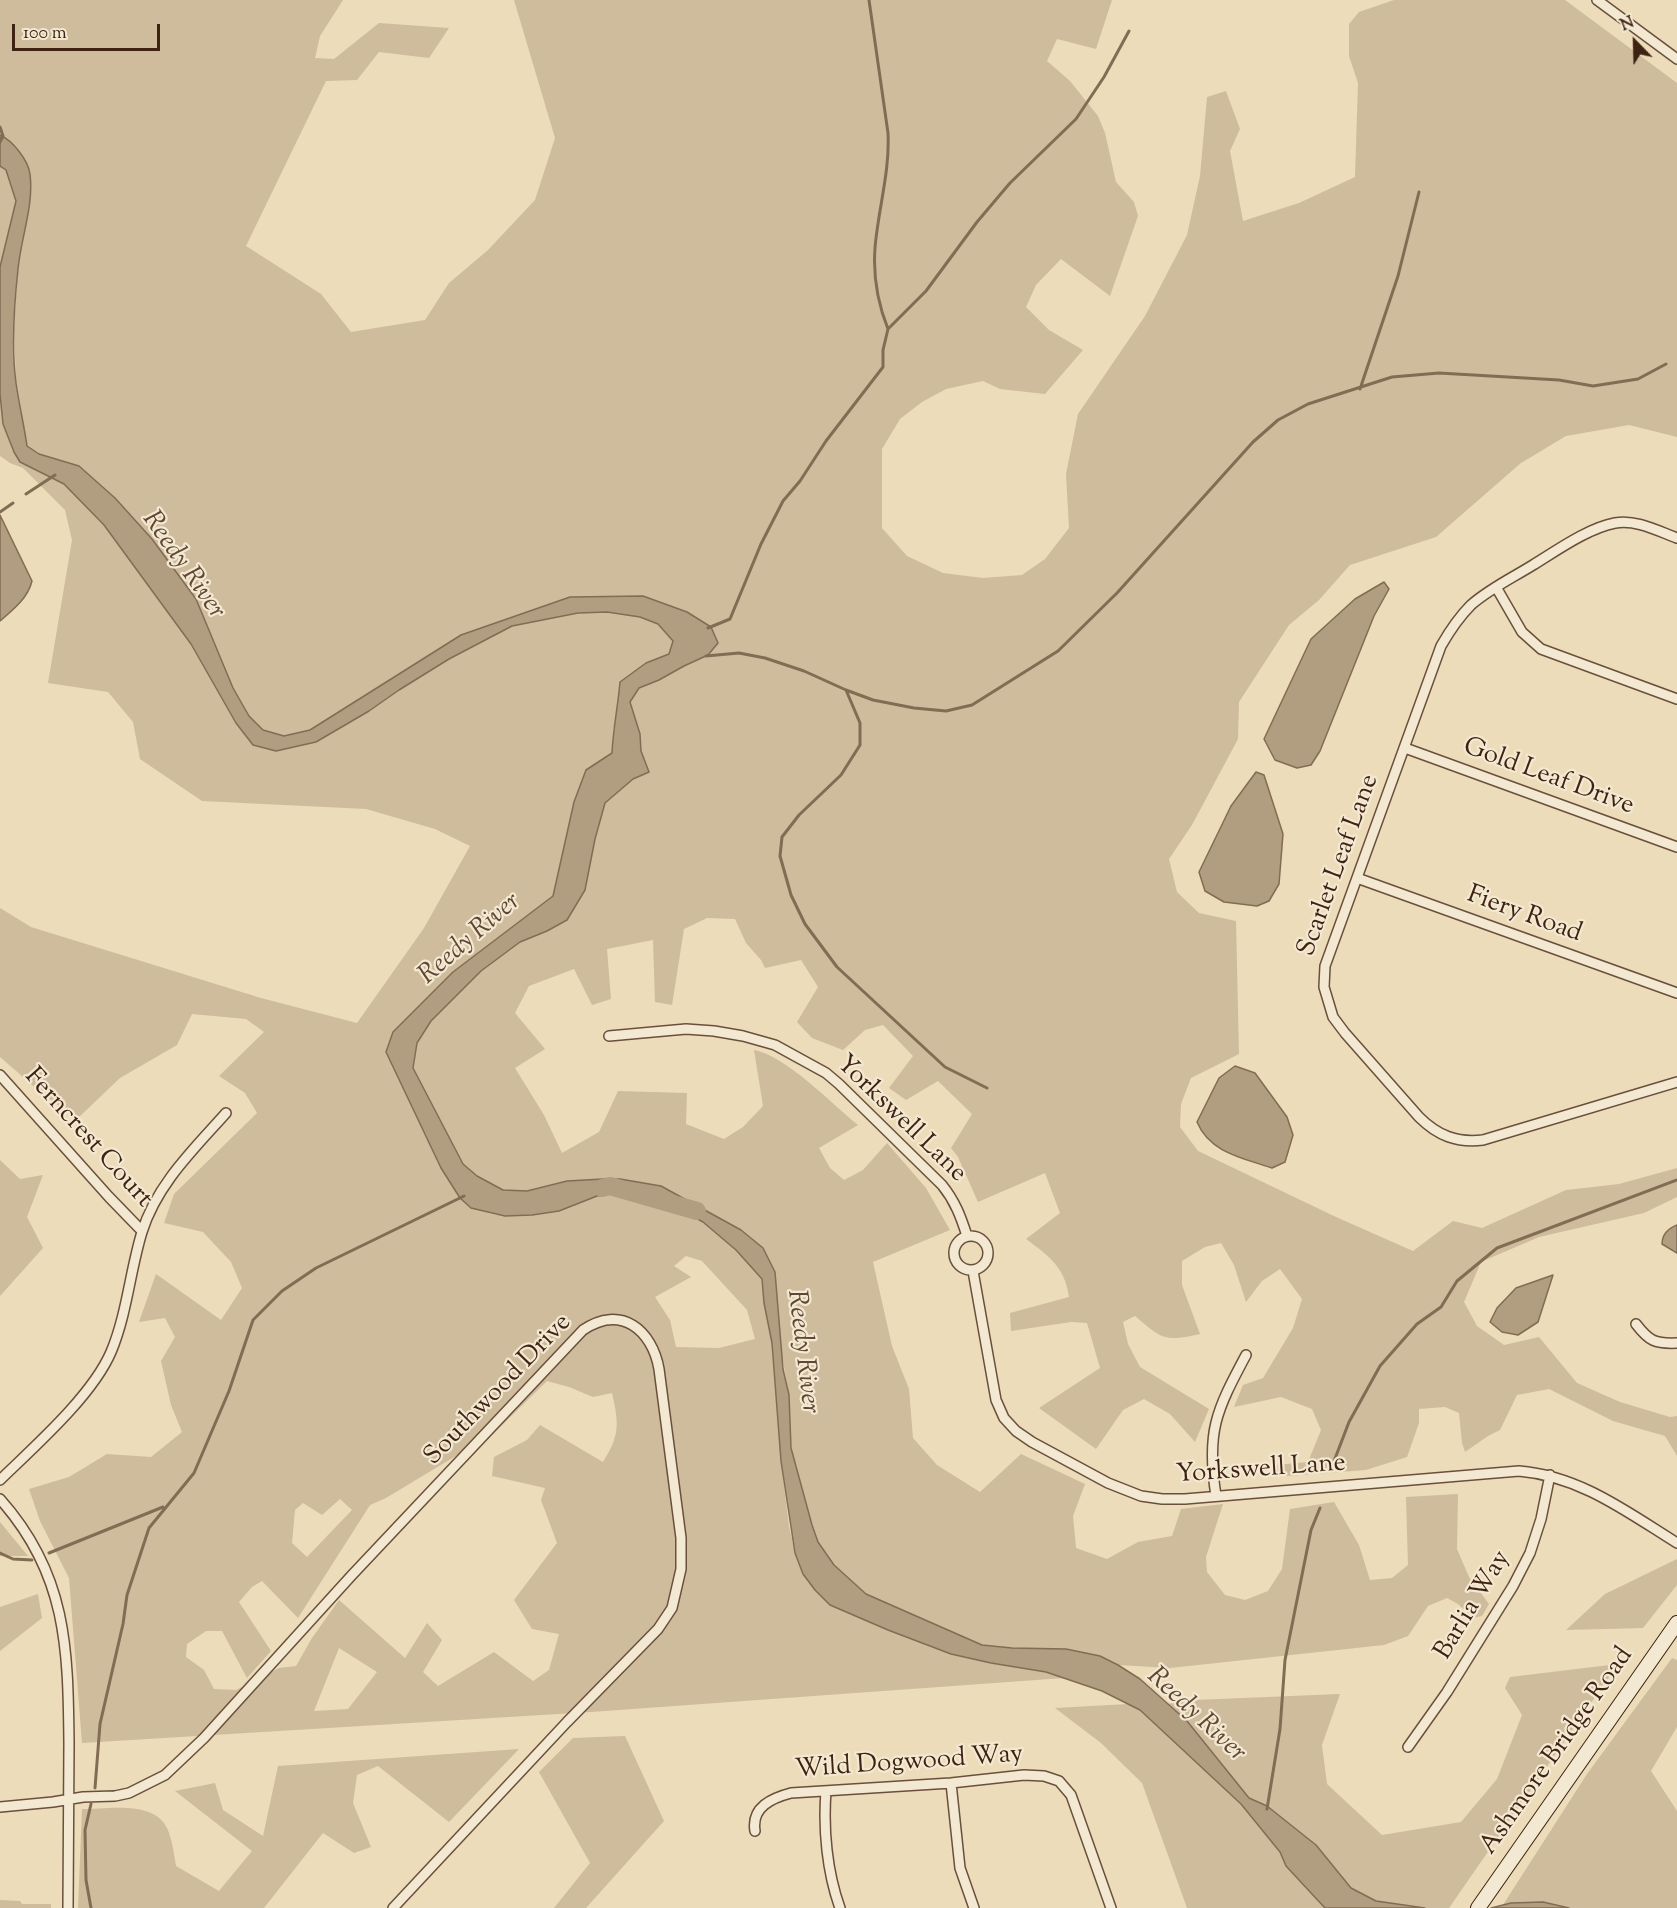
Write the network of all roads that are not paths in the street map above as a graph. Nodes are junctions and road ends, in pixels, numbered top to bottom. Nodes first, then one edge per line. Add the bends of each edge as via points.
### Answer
1 (1597, 0) edge
2 (1677, 59) edge
3 (1677, 538) edge
4 (1496, 587) junction
5 (1677, 699) edge
6 (1405, 748) junction
7 (1677, 847) edge
8 (1357, 878) junction
9 (1677, 993) edge
10 (609, 1036) dead end
11 (0, 1075) edge
12 (1677, 1082) edge
13 (226, 1113) dead end
14 (142, 1231) junction
15 (967, 1236) junction
16 (973, 1271) junction
17 (1636, 1324) dead end
18 (1677, 1343) edge
19 (1246, 1355) dead end
20 (1550, 1475) junction
21 (0, 1480) edge
22 (1216, 1496) junction
23 (0, 1499) edge
24 (1677, 1543) edge
25 (1677, 1623) edge
26 (1408, 1747) dead end
27 (951, 1783) junction
28 (826, 1791) junction
29 (68, 1799) junction
30 (0, 1807) edge
31 (755, 1831) dead end
32 (68, 1908) edge
33 (393, 1908) edge
34 (840, 1908) edge
35 (974, 1908) edge
36 (1112, 1908) edge
37 (1478, 1908) edge

1 - 2 street
3 - 4 street, Scarlet Leaf Lane via 1632,522 1614,523 1568,544
4 - 5 street via 1522,632 1541,649
4 - 6 street, Scarlet Leaf Lane via 1470,607 1447,635
6 - 7 street, Gold Leaf Drive
6 - 8 street, Scarlet Leaf Lane
8 - 9 street, Fiery Road
8 - 12 street, Scarlet Leaf Lane via 1325,966 1326,999 1345,1033 1431,1129 1462,1141 1483,1140
10 - 15 street, Yorkswell Lane via 686,1029 714,1031 775,1045 804,1060 826,1073 942,1185 960,1213
11 - 14 street, Ferncrest Court
13 - 14 street via 164,1186
14 - 21 street via 116,1337 102,1368 62,1417
15 - 16 street via 958,1241 954,1257 960,1267
15 - 16 street via 983,1241 988,1252 986,1263
16 - 22 street, Yorkswell Lane via 996,1400 1004,1418 1016,1431 1124,1490 1162,1499
17 - 18 street via 1646,1338
19 - 22 street via 1215,1422 1212,1457
20 - 22 street, Yorkswell Lane via 1520,1472
20 - 24 street, Yorkswell Lane via 1573,1482 1620,1507
20 - 26 street, Barlia Way via 1541,1519 1514,1587
23 - 29 street via 33,1544 59,1607 68,1672
25 - 37 main road, Ashmore Bridge Road
27 - 28 street, Wild Dogwood Way
27 - 35 street via 960,1868
27 - 36 street, Wild Dogwood Way via 1024,1775 1059,1781 1071,1795
28 - 31 street, Wild Dogwood Way via 772,1797 753,1821
28 - 34 street via 831,1877
29 - 30 street, Southwood Drive
29 - 32 street
29 - 33 street, Southwood Drive via 129,1793 156,1781 178,1763 583,1330 605,1321 627,1322 647,1337 659,1370 681,1538 680,1576 672,1608 658,1629

